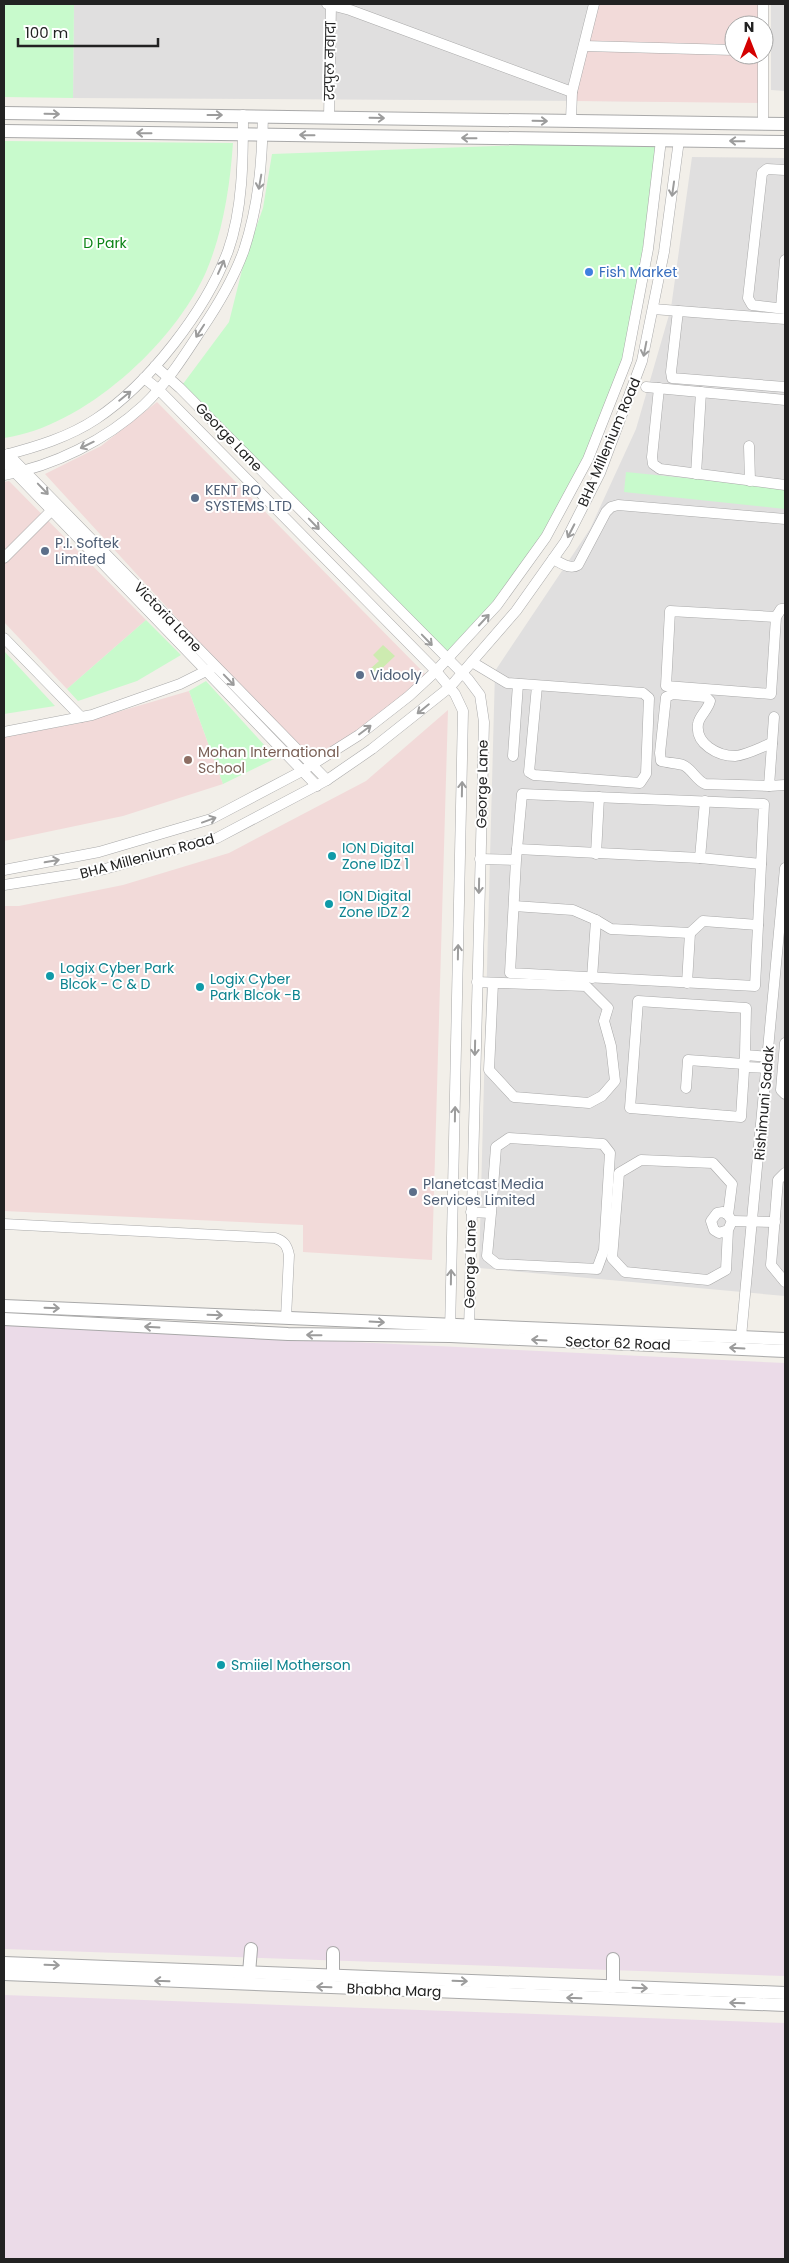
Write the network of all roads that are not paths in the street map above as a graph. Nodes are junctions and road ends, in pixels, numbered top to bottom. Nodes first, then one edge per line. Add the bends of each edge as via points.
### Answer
1 (329, 4) edge
2 (594, 4) edge
3 (584, 46) junction
4 (724, 50) edge
5 (763, 65) edge
6 (572, 92) junction
7 (4, 113) edge
8 (243, 115) junction
9 (263, 116) junction
10 (329, 118) junction
11 (572, 121) junction
12 (762, 124) junction
13 (785, 124) edge
14 (4, 131) edge
15 (243, 134) junction
16 (263, 135) junction
17 (662, 140) junction
18 (680, 140) junction
19 (785, 142) edge
20 (785, 170) edge
21 (785, 262) edge
22 (653, 309) junction
23 (783, 309) edge
24 (678, 311) junction
25 (785, 319) edge
26 (155, 366) junction
27 (168, 377) junction
28 (144, 378) junction
29 (646, 387) dead end
30 (785, 387) edge
31 (659, 388) junction
32 (158, 389) junction
33 (701, 392) junction
34 (785, 400) edge
35 (749, 446) dead end
36 (5, 456) edge
37 (20, 471) junction
38 (696, 474) junction
39 (4, 476) edge
40 (750, 481) junction
41 (785, 486) edge
42 (51, 511) junction
43 (785, 519) edge
44 (4, 558) edge
45 (553, 559) junction
46 (785, 609) edge
47 (776, 617) junction
48 (4, 638) edge
49 (447, 660) junction
50 (472, 662) junction
51 (211, 668) junction
52 (436, 672) junction
53 (462, 674) junction
54 (518, 684) junction
55 (537, 686) junction
56 (450, 687) junction
57 (81, 717) junction
58 (774, 717) dead end
59 (4, 732) edge
60 (772, 743) junction
61 (513, 756) dead end
62 (312, 765) junction
63 (302, 771) junction
64 (327, 780) junction
65 (785, 785) edge
66 (317, 786) junction
67 (769, 786) junction
68 (599, 797) junction
69 (705, 801) junction
70 (517, 849) junction
71 (596, 854) junction
72 (700, 858) junction
73 (480, 859) junction
74 (516, 860) junction
75 (761, 864) junction
76 (785, 868) edge
77 (4, 870) edge
78 (4, 885) edge
79 (514, 906) junction
80 (596, 920) junction
81 (758, 925) junction
82 (690, 933) junction
83 (592, 978) junction
84 (477, 982) junction
85 (493, 983) junction
86 (687, 983) junction
87 (785, 1043) edge
88 (785, 1049) edge
89 (769, 1053) junction
90 (744, 1062) junction
91 (767, 1068) junction
92 (784, 1080) edge
93 (686, 1088) dead end
94 (785, 1094) edge
95 (785, 1173) edge
96 (471, 1212) junction
97 (491, 1213) junction
98 (729, 1222) junction
99 (753, 1222) junction
100 (775, 1222) junction
101 (4, 1224) edge
102 (785, 1282) edge
103 (4, 1306) edge
104 (286, 1318) junction
105 (4, 1320) edge
106 (450, 1331) junction
107 (468, 1331) junction
108 (741, 1337) junction
109 (785, 1339) edge
110 (785, 1351) edge
111 (250, 1949) dead end
112 (333, 1953) dead end
113 (614, 1959) dead end
114 (4, 1963) edge
115 (249, 1973) junction
116 (4, 1974) edge
117 (333, 1976) junction
118 (613, 1986) junction
119 (785, 1993) edge
120 (785, 2005) edge

1 - 6 street
1 - 10 street, रदपुल नवादा
2 - 3 street
3 - 4 street
3 - 6 street
5 - 12 street
6 - 11 street
7 -> 8 street
8 - 9 street
8 - 15 street
9 - 10 street
9 - 16 street
10 -> 11 street
11 - 12 street
12 - 13 street
15 -> 14 street
15 - 16 street
26 -> 15 street via 214,282 228,250 238,203
17 -> 16 street
16 -> 27 street via 262,172 256,205 237,267 208,320
17 - 18 street
49 -> 17 street, BHA Millenium Road via 498,605 546,537 588,460 627,360 648,250
19 -> 18 street
18 -> 22 street, BHA Millenium Road
20 - 23 street via 767,169 762,173 748,298 752,305
21 - 23 street
22 - 24 street
22 -> 45 street, BHA Millenium Road via 642,362 600,473
24 - 25 street
24 - 30 street via 672,378
26 - 27 street, George Lane
26 - 28 street
27 - 32 street
27 -> 49 street, George Lane
28 - 32 street, George Lane
36 -> 28 street via 66,435 96,420
29 - 31 street
31 - 33 street
31 - 38 street via 654,464 660,469
32 -> 37 street via 145,404 94,442
32 - 52 street, George Lane
33 - 34 street
33 - 38 street
35 - 40 street
36 - 37 street, Victoria Lane
37 - 39 street
37 - 42 street, Victoria Lane
37 -> 51 street, Victoria Lane
38 - 40 street
40 - 41 street
42 - 44 street
42 - 51 street, Victoria Lane
43 - 45 street via 618,505 606,512 578,565 574,568
45 - 50 street, BHA Millenium Road via 516,611
46 - 47 street via 781,608
47 - 47 street via 771,694 666,686 670,612
48 - 57 street
49 - 52 street, BHA Millenium Road
49 - 53 street, George Lane
50 - 53 street, BHA Millenium Road
50 - 54 street via 507,683
51 - 57 street via 192,680
51 -> 62 street, Victoria Lane
51 - 63 street, Victoria Lane
52 - 56 street, George Lane
62 -> 52 street, BHA Millenium Road via 359,735
53 - 56 street, BHA Millenium Road
53 - 73 street, George Lane via 480,695 484,722
54 - 55 street
54 - 61 street
55 - 55 street via 643,693 649,698 646,774 640,783 529,772
56 -> 64 street, BHA Millenium Road
106 -> 56 street, George Lane via 463,710
57 - 59 street
58 - 60 street
60 - 67 street
60 - 67 street via 735,756 719,753 698,736 698,723 710,701 706,697 673,694 666,697 662,761 682,765 705,784
62 - 63 street, BHA Millenium Road
62 - 64 street, Victoria Lane
63 - 66 street, Victoria Lane
77 -> 63 street, BHA Millenium Road via 99,852 211,819
64 - 66 street, BHA Millenium Road
65 - 67 street
66 - 78 street, BHA Millenium Road via 217,838 101,870
68 - 69 street
68 - 70 street via 522,794
68 - 71 street
69 - 72 street
69 - 75 street via 764,804
70 - 71 street
70 - 74 street
71 - 72 street
72 - 75 street
73 - 74 street
73 -> 84 street, George Lane
74 - 79 street
75 - 81 street
76 - 89 street, Rishimuni Sadak
79 - 80 street via 573,910
79 - 83 street via 510,973
80 - 82 street via 612,929
80 - 83 street
81 - 82 street via 702,921
81 - 86 street via 755,986
82 - 86 street
83 - 86 street
84 - 85 street
84 -> 96 street, George Lane
85 - 85 street via 586,986 598,996 608,1008 604,1020 615,1081 602,1096 589,1103 514,1098 509,1094 489,1070
87 - 88 street
88 - 89 street
88 - 92 street
89 - 90 street
89 - 91 street, Rishimuni Sadak
90 - 90 street via 746,1008 638,1001 630,1108 741,1117
90 - 91 street
90 - 93 street via 688,1060
91 - 99 street, Rishimuni Sadak
92 - 94 street via 781,1090
95 - 100 street via 778,1180
96 - 97 street
96 - 107 street, George Lane
97 - 97 street via 496,1147 509,1138 603,1144 610,1153 604,1250 597,1269 497,1264 487,1256
98 - 98 street via 732,1184 713,1163 641,1160 620,1173 612,1258 625,1272 708,1280 726,1270
98 - 99 street
99 - 100 street
99 - 108 street, Rishimuni Sadak
100 - 102 street via 771,1265
101 - 104 street via 282,1240 288,1255
103 -> 104 street
104 -> 106 street
106 -> 105 street via 288,1334
106 - 107 street, Sector 62 Road
107 - 108 street, Sector 62 Road
110 -> 107 street, Sector 62 Road
108 - 109 street, Sector 62 Road
111 - 115 street
112 - 117 street
113 - 118 street
114 -> 115 street, Bhabha Marg
115 - 117 street, Bhabha Marg
120 -> 116 street, Bhabha Marg
117 -> 118 street, Bhabha Marg
118 -> 119 street, Bhabha Marg

